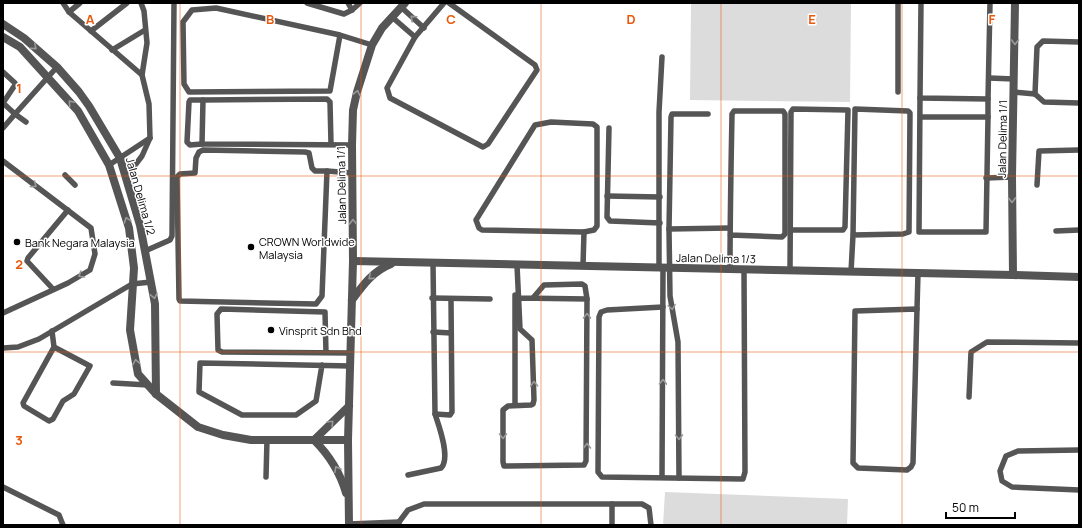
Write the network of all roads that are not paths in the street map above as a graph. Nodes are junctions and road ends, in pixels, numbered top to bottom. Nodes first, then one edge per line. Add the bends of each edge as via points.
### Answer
1 (63, 3) edge
2 (80, 3) edge
3 (127, 3) edge
4 (141, 3) edge
5 (174, 3) edge
6 (307, 3) edge
7 (348, 3) edge
8 (360, 3) edge
9 (444, 3) edge
10 (449, 3) edge
11 (898, 3) edge
12 (921, 3) edge
13 (990, 3) edge
14 (1015, 3) edge
15 (403, 4) edge
16 (326, 5) edge
17 (352, 10) junction
18 (69, 12) junction
19 (392, 17) junction
20 (3, 24) edge
21 (424, 28) junction
22 (145, 30) junction
23 (91, 31) junction
24 (340, 36) junction
25 (3, 37) edge
26 (415, 37) junction
27 (1079, 42) edge
28 (372, 45) junction
29 (112, 50) junction
30 (662, 58) dead end
31 (57, 67) junction
32 (3, 72) edge
33 (142, 75) junction
34 (48, 76) junction
35 (989, 78) junction
36 (1014, 79) junction
37 (898, 92) dead end
38 (1014, 92) junction
39 (1035, 94) junction
40 (920, 98) junction
41 (988, 98) junction
42 (203, 100) junction
43 (3, 103) edge
44 (1079, 103) edge
45 (15, 114) junction
46 (708, 114) dead end
47 (920, 117) junction
48 (988, 117) junction
49 (26, 122) dead end
50 (3, 128) edge
51 (609, 128) dead end
52 (150, 138) junction
53 (202, 144) junction
54 (331, 144) junction
55 (352, 145) junction
56 (1079, 150) edge
57 (120, 158) junction
58 (3, 161) edge
59 (109, 165) junction
60 (327, 171) junction
61 (352, 173) junction
62 (65, 175) dead end
63 (126, 177) junction
64 (1012, 177) junction
65 (986, 178) junction
66 (75, 184) dead end
67 (1037, 186) dead end
68 (608, 196) junction
69 (660, 197) junction
70 (68, 210) junction
71 (660, 223) junction
72 (730, 228) junction
73 (669, 229) junction
74 (791, 230) junction
75 (1056, 230) dead end
76 (1079, 230) edge
77 (584, 232) junction
78 (730, 235) junction
79 (854, 236) junction
80 (145, 251) junction
81 (353, 261) junction
82 (397, 262) junction
83 (433, 263) junction
84 (516, 265) junction
85 (583, 266) junction
86 (664, 268) junction
87 (730, 269) junction
88 (744, 270) junction
89 (790, 271) junction
90 (851, 272) junction
91 (918, 273) junction
92 (1013, 275) junction
93 (1079, 277) edge
94 (151, 282) junction
95 (132, 284) junction
96 (53, 289) junction
97 (432, 298) junction
98 (490, 298) dead end
99 (519, 298) junction
100 (533, 298) junction
101 (451, 299) junction
102 (587, 299) junction
103 (352, 300) junction
104 (663, 307) junction
105 (917, 309) junction
106 (3, 313) edge
107 (52, 331) junction
108 (433, 332) junction
109 (451, 333) junction
110 (1079, 343) edge
111 (54, 347) junction
112 (3, 348) edge
113 (326, 353) junction
114 (350, 353) junction
115 (322, 365) junction
116 (350, 366) junction
117 (113, 383) dead end
118 (152, 385) junction
119 (969, 397) dead end
120 (515, 405) junction
121 (349, 406) junction
122 (435, 414) junction
123 (267, 440) junction
124 (314, 440) junction
125 (348, 440) junction
126 (1079, 450) edge
127 (408, 475) dead end
128 (266, 476) dead end
129 (662, 477) junction
130 (679, 478) junction
131 (3, 487) edge
132 (1079, 490) edge
133 (349, 504) junction
134 (612, 504) junction
135 (399, 523) edge
136 (349, 524) edge
137 (64, 525) edge
138 (612, 525) edge
139 (651, 525) edge

1 - 18 lane
2 - 18 lane
3 - 23 lane
4 - 22 lane
5 - 80 lane via 172,236 170,240
6 - 16 lane
7 - 17 lane
8 - 17 lane
9 - 21 lane
10 - 26 lane via 536,65 537,70 488,144 483,147 390,98 387,88
11 - 37 lane
12 - 40 lane
13 - 35 lane
14 -> 36 street, Jalan Delima 1/1
15 - 19 street, Jalan Delima 1/1
21 -> 15 lane
16 - 17 lane via 344,14
18 - 23 lane
19 - 26 lane
19 - 28 street, Jalan Delima 1/1
20 -> 31 street, Jalan Delima 1/2 via 24,38
21 - 26 lane
22 - 29 lane
22 - 33 lane via 147,43
23 - 29 lane
24 - 24 lane via 330,91 189,92 184,84 183,22 192,10 216,8
24 - 28 lane
25 - 34 street, Jalan Delima 1/2 via 20,47
27 - 39 lane via 1043,41 1037,47
55 -> 28 street, Jalan Delima 1/1 via 353,110
29 - 33 lane
30 - 69 lane via 659,112
31 - 34 lane
31 - 57 street, Jalan Delima 1/2 via 89,106
32 - 43 lane via 16,86
33 - 52 lane via 149,104
34 - 45 lane
59 -> 34 street, Jalan Delima 1/2 via 78,111
35 - 36 lane
35 - 41 lane
36 - 38 street, Jalan Delima 1/1
38 - 39 lane
38 - 64 street, Jalan Delima 1/1
39 - 44 lane via 1044,102
40 - 41 lane
40 - 47 lane
41 - 48 lane
42 - 53 lane
42 - 53 lane via 188,102 187,142 190,145
42 - 54 lane via 327,99 330,102
43 - 45 lane
45 - 49 lane
45 - 50 lane
46 - 73 lane via 672,114
47 - 48 lane
47 - 65 lane via 919,232 986,232
48 - 65 lane
51 - 68 lane
52 - 57 lane
52 - 63 lane via 142,156
53 - 54 lane
54 - 55 lane
55 - 61 street, Jalan Delima 1/1
56 - 67 lane via 1039,151
57 - 59 lane
57 - 63 street, Jalan Delima 1/2
58 -> 70 lane
95 -> 59 street, Jalan Delima 1/2 via 134,268 129,228
60 - 60 lane via 315,171 312,168 309,152 198,152 195,173 180,174 177,177 180,301 316,304 322,296
60 - 61 lane
81 -> 61 street, Jalan Delima 1/1
62 - 66 lane
63 - 80 street, Jalan Delima 1/2
64 - 65 lane
64 -> 92 street, Jalan Delima 1/1
68 - 69 lane
68 - 71 lane via 607,217 610,222
69 - 71 lane
70 - 96 lane via 27,261
70 -> 96 lane via 92,228 95,254 90,270
71 - 86 lane
72 - 73 lane
72 - 78 lane
72 - 78 lane via 732,114 734,111 783,110 785,234
73 - 86 lane
74 - 74 lane via 844,229 848,110 792,110
74 - 89 lane
75 - 76 lane
77 - 77 lane via 590,232 597,226 597,127 593,124 551,122 535,125 476,220 476,226 482,230
77 - 85 lane
78 - 87 lane
79 - 79 lane via 909,232 908,111 855,109
79 - 90 lane
80 - 94 street, Jalan Delima 1/2
81 - 82 street, Jalan Delima 1/3
81 - 103 street, Jalan Delima 1/1
82 - 83 street, Jalan Delima 1/3
82 -> 103 street via 382,267 365,282
83 - 84 street, Jalan Delima 1/3
83 - 97 lane
84 - 85 street, Jalan Delima 1/3
84 - 99 lane
84 - 120 lane
85 - 86 street, Jalan Delima 1/3
86 - 87 street, Jalan Delima 1/3
86 - 104 lane
86 -> 130 lane via 678,342
87 - 88 street, Jalan Delima 1/3
88 - 89 street, Jalan Delima 1/3
88 - 130 lane via 743,479
89 - 90 street, Jalan Delima 1/3
90 - 91 street, Jalan Delima 1/3
91 - 92 street, Jalan Delima 1/3
91 - 105 lane
92 - 93 street, Jalan Delima 1/3
94 - 95 lane
94 -> 118 street, Jalan Delima 1/2 via 155,304
95 - 107 lane
118 -> 95 street, Jalan Delima 1/2 via 138,374 130,330
96 - 106 lane
97 - 101 lane
97 - 108 lane
98 - 101 lane
99 - 100 lane
120 -> 99 lane via 534,404 532,340 520,329
100 - 102 lane
100 - 102 lane via 544,285 582,284 585,286
101 - 109 lane
120 -> 102 lane via 503,410 504,466 584,465
103 - 114 street, Jalan Delima 1/1
129 -> 104 lane
104 - 129 lane via 608,310 601,312 599,317 598,472 602,477
105 - 105 lane via 913,463 907,470 858,468 853,463 855,311
107 - 111 lane
107 - 112 lane via 18,347
108 - 109 lane
108 - 122 lane
109 - 122 lane via 452,412 450,415
110 - 119 lane via 987,342 971,352
111 - 111 lane via 90,366 74,394 63,401 53,419 49,421 23,403
113 - 113 lane via 325,312 221,309 217,314 218,350 222,352
113 - 114 lane
114 - 116 street, Jalan Delima 1/1
115 - 115 lane via 316,401 296,415 242,415 199,392 200,363
115 - 116 lane
116 - 121 street, Jalan Delima 1/1
117 - 118 lane
118 - 123 street, Jalan Delima 1/2 via 156,394 198,426 237,437
124 -> 121 street
121 - 125 street, Jalan Delima 1/1
122 - 127 lane via 446,460 444,465 441,468
123 - 124 street, Jalan Delima 1/2
123 - 128 lane
124 - 125 street, Jalan Delima 1/2
133 -> 124 street via 337,468
125 - 133 street, Jalan Delima 1/1
126 - 132 lane via 1018,451 1006,456 1000,471 1002,481 1012,487
129 - 130 lane
131 - 137 lane via 59,515
133 - 136 street, Jalan Delima 1/1
134 - 135 lane via 424,504 408,510
134 - 138 lane
134 - 139 lane via 642,504 649,508
135 - 136 lane

